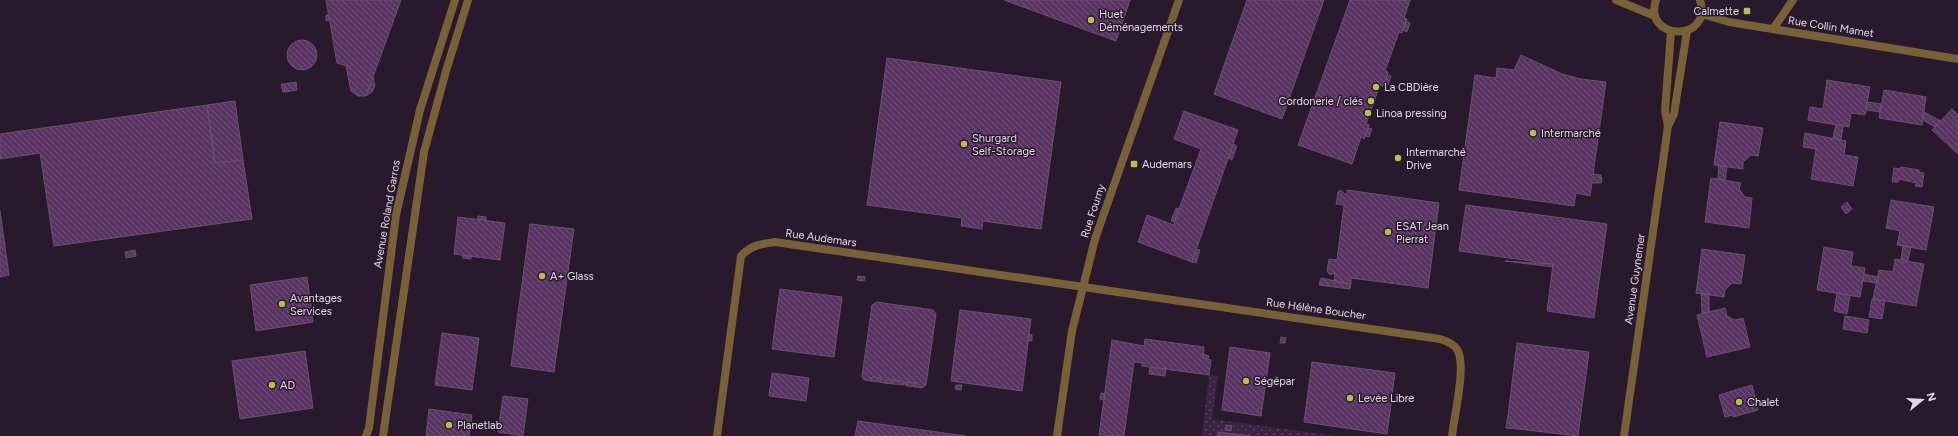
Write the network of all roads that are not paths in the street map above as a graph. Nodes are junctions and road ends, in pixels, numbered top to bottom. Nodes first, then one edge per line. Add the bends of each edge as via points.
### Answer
1 (455, 0) edge
2 (468, 0) edge
3 (1179, 0) edge
4 (1616, 0) edge
5 (1656, 0) edge
6 (1700, 0) edge
7 (1793, 0) edge
8 (1702, 14) junction
9 (1655, 16) junction
10 (1773, 29) junction
11 (1687, 31) junction
12 (1671, 32) junction
13 (1958, 59) edge
14 (1668, 126) junction
15 (1082, 288) junction
16 (366, 436) edge
17 (384, 436) edge
18 (717, 436) edge
19 (1057, 436) edge
20 (1452, 436) edge
21 (1624, 436) edge

1 - 16 street, Avenue Roland Garros via 420,110 396,215
2 - 17 street via 424,152
3 - 15 street, Rue Fourny via 1095,238
4 - 9 street
5 - 9 street
6 - 8 street
7 - 10 street
8 - 10 street, Rue Collin Mamet via 1728,22
8 - 11 street
9 - 12 street via 1664,28
10 - 13 street, Rue Collin Mamet
11 - 12 street
11 - 14 street, Avenue Guynemer via 1674,114
12 - 14 street, Avenue Guynemer via 1665,111
14 - 21 street, Avenue Guynemer
15 - 18 street, Rue Audemars via 775,242 759,244 747,249 741,256
15 - 19 street, Rue Fourny via 1072,332
15 - 20 street, Rue Hélène Boucher via 1445,340 1456,348 1460,360

